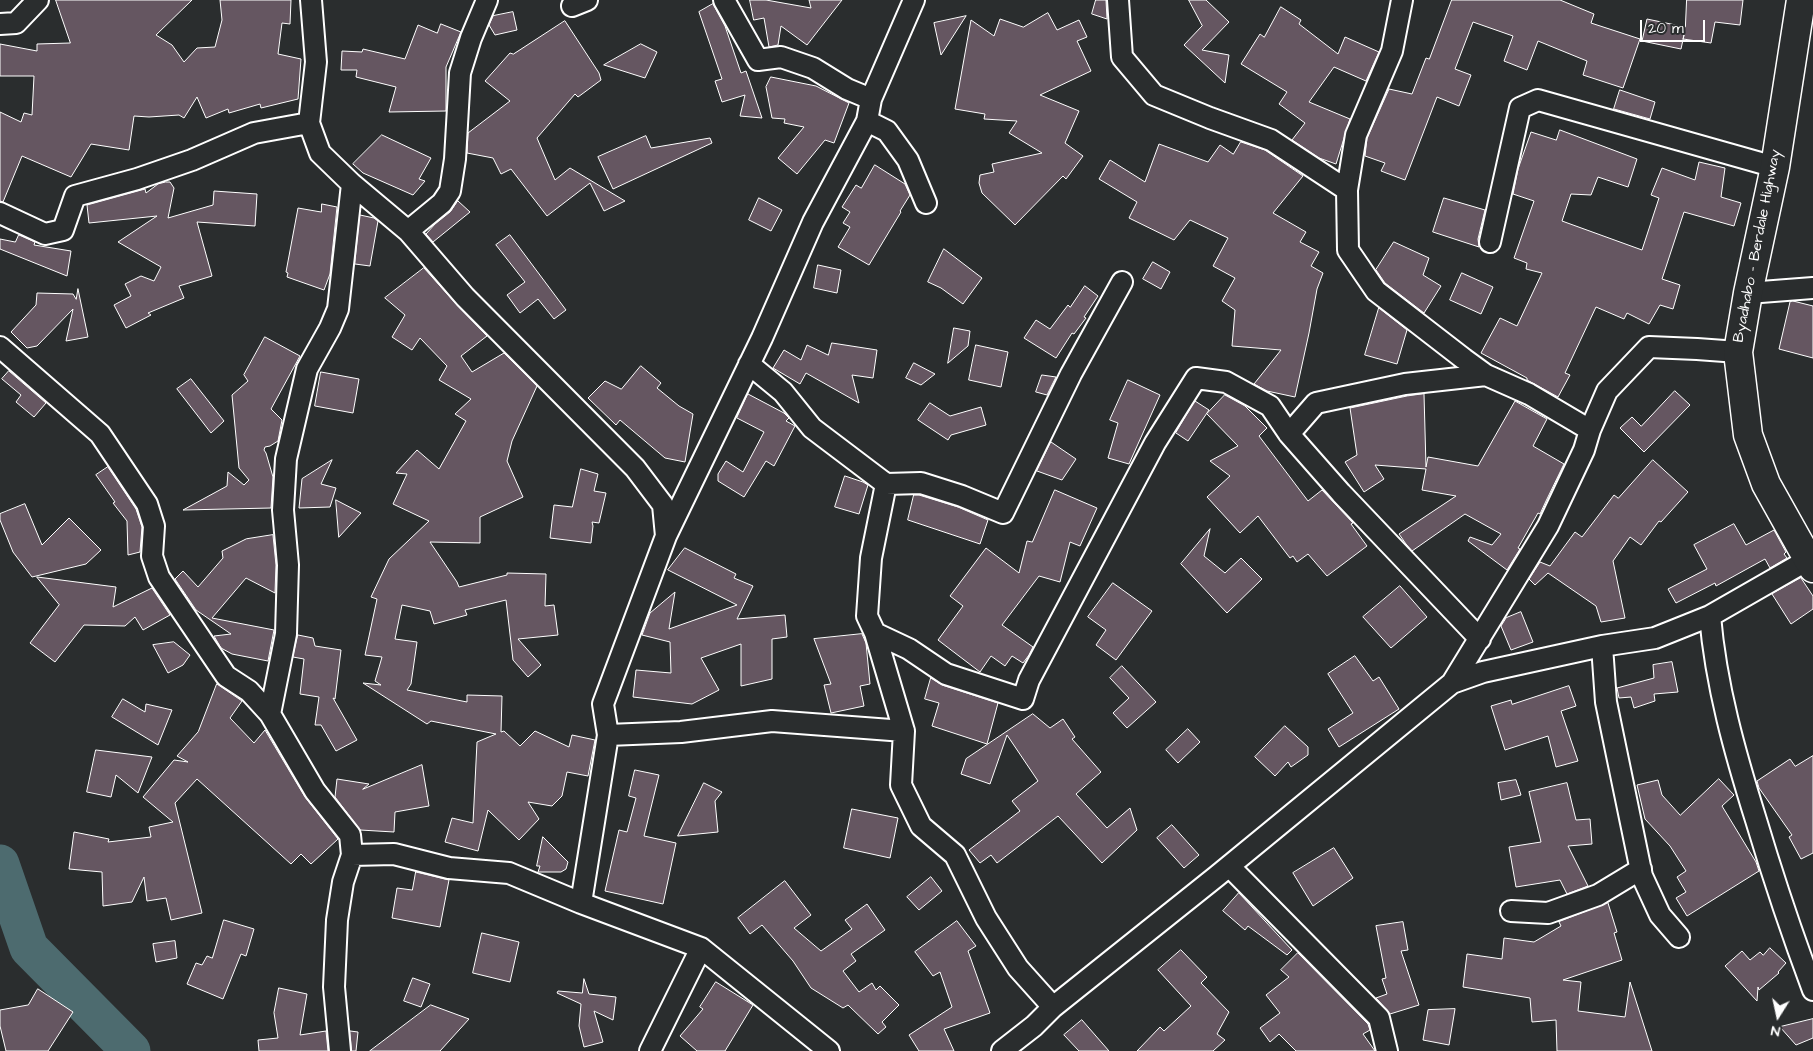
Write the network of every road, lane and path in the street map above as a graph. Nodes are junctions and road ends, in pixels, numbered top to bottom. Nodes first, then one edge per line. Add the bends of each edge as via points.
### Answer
1 (38, 0) edge
2 (312, 0) edge
3 (487, 0) edge
4 (724, 0) edge
5 (914, 0) edge
6 (1118, 0) edge
7 (1402, 0) edge
8 (1801, 0) edge
9 (0, 24) edge
10 (871, 100) junction
11 (868, 121) junction
12 (310, 123) junction
13 (1775, 167) junction
14 (352, 184) junction
15 (1347, 190) junction
16 (926, 203) dead end
17 (0, 213) edge
18 (408, 231) junction
19 (1490, 242) dead end
20 (1122, 282) dead end
21 (1813, 288) edge
22 (1748, 294) junction
23 (0, 347) edge
24 (1738, 352) junction
25 (749, 364) junction
26 (1486, 375) junction
27 (1590, 430) junction
28 (1289, 434) junction
29 (886, 484) junction
30 (666, 536) junction
31 (1811, 562) edge
32 (1710, 616) junction
33 (875, 633) junction
34 (1480, 639) junction
35 (1602, 646) junction
36 (1452, 683) junction
37 (270, 714) junction
38 (904, 731) junction
39 (608, 735) junction
40 (352, 855) junction
41 (1228, 866) junction
42 (1641, 868) junction
43 (581, 903) junction
44 (1511, 912) dead end
45 (1680, 937) dead end
46 (700, 948) junction
47 (1813, 990) edge
48 (1053, 1007) junction
49 (340, 1051) edge
50 (650, 1051) edge
51 (829, 1051) edge
52 (1002, 1051) edge
53 (1387, 1051) edge

1 - 9 street via 16,23
2 - 12 street via 316,62
3 - 18 street via 470,38 460,73 450,191 442,203
4 - 10 street via 758,60 781,57 813,68
5 - 10 street
6 - 15 street via 1122,57 1154,95 1271,140
7 - 15 street via 1392,51 1356,135
8 - 13 main road, Byadhabo - Berdale Highway
10 - 11 street
11 - 16 street via 887,131 908,160
11 - 25 street via 813,222
12 - 14 street via 320,153
12 - 17 street via 254,133 192,160 75,196 63,230 46,234
13 - 19 street via 1538,100 1520,108
13 - 22 main road, Byadhabo - Berdale Highway
14 - 18 street
14 - 37 street via 338,309 307,369 286,458 283,510 288,565 286,634
15 - 26 street via 1348,250 1376,291
18 - 30 street via 465,297 635,468 663,506
20 - 29 street via 1071,374 1003,513 922,483
21 - 22 street
22 - 24 main road, Byadhabo - Berdale Highway
23 - 37 street via 100,434 147,504 154,526 152,556 159,577 226,676 248,691
24 - 27 street via 1649,347 1607,391
24 - 31 main road, Byadhabo - Berdale Highway via 1748,435 1766,484
25 - 29 street via 783,392 812,428
25 - 30 street
26 - 27 street via 1529,394
26 - 28 street via 1405,384 1316,403
27 - 34 street via 1584,450 1548,526
28 - 33 street via 1270,406 1226,382 1196,378 1155,443 1099,546 1029,680 1024,699 946,674 909,649
28 - 34 street
29 - 33 street via 871,558 867,616
30 - 39 street via 603,704
31 - 32 street
32 - 35 street via 1656,638
32 - 47 street via 1714,656 1736,756
33 - 38 street
34 - 36 street
35 - 36 street via 1482,672
35 - 42 street via 1606,702
36 - 41 street
37 - 40 street via 315,791 350,835
38 - 39 street via 772,721 681,732
38 - 48 street via 901,784 922,826 955,855 986,918 1007,951
39 - 43 street
40 - 43 street via 394,854 449,868 509,873
40 - 49 street via 343,882 337,920 334,987
41 - 48 street
41 - 53 street via 1379,1018
42 - 44 street via 1598,895 1548,913
42 - 45 street via 1660,915
43 - 46 street
46 - 50 street
46 - 51 street
48 - 52 street

